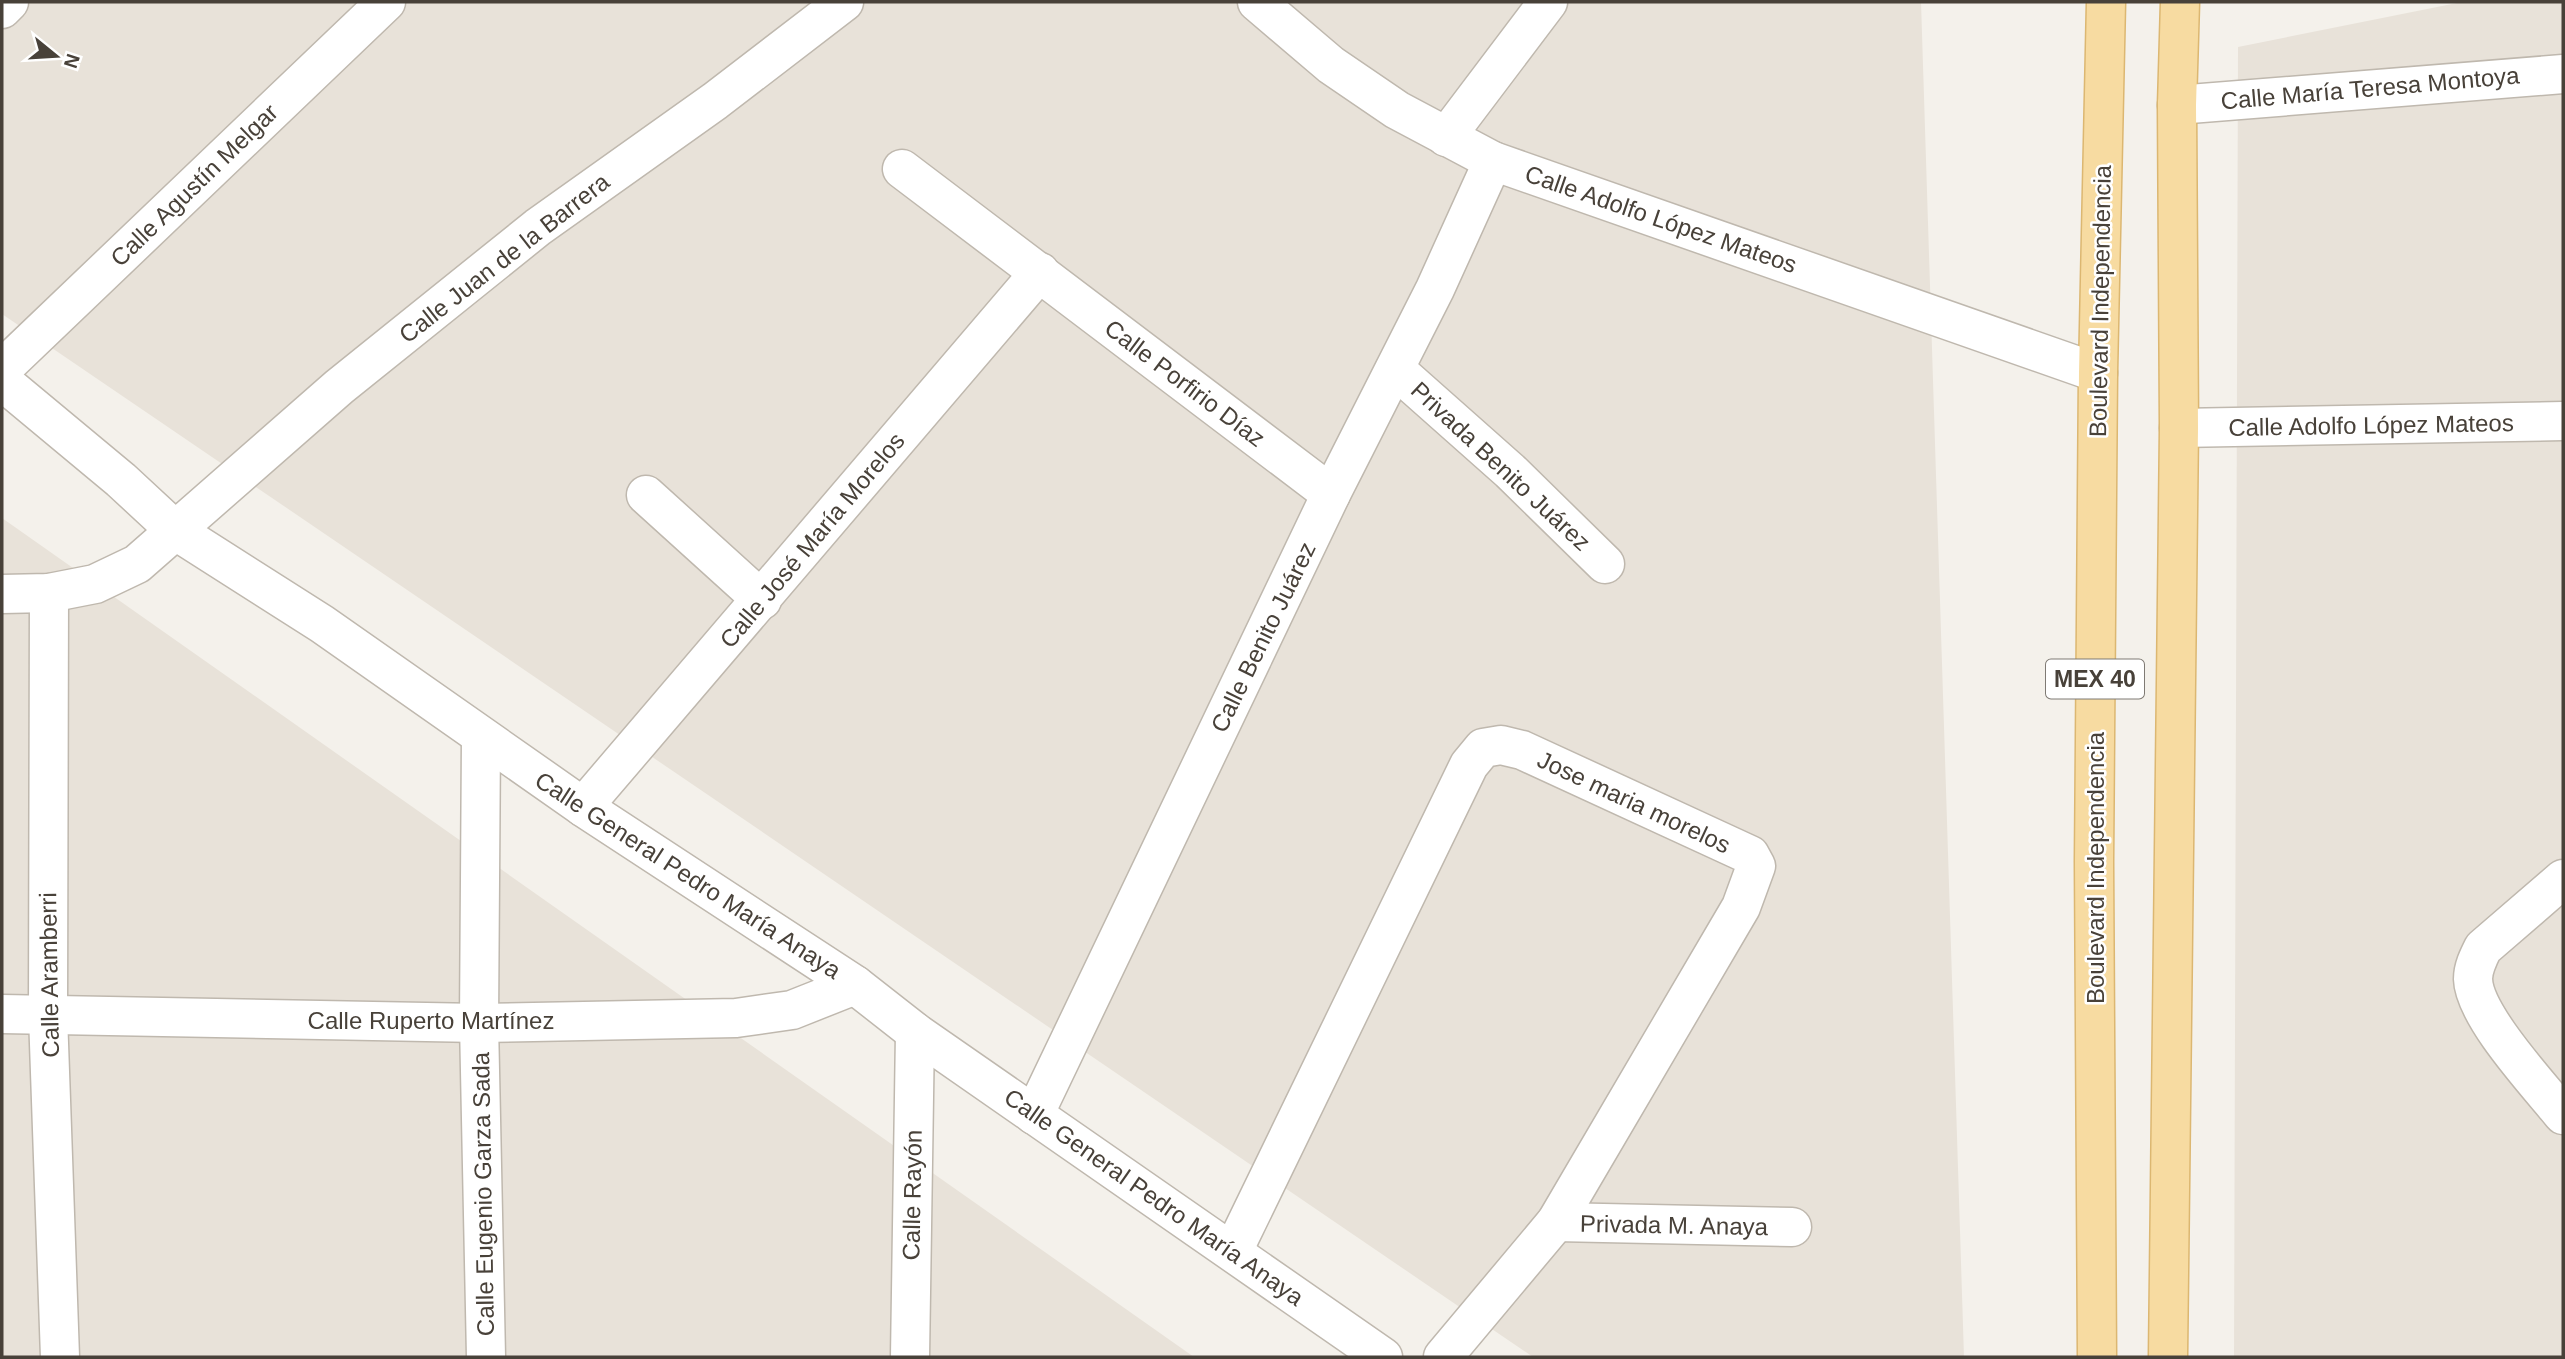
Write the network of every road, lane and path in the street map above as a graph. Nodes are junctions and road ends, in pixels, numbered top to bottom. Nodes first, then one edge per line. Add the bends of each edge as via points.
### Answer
1 (9, 2) edge
2 (844, 2) edge
3 (1257, 2) edge
4 (1548, 2) edge
5 (2106, 2) edge
6 (2180, 2) edge
7 (381, 4) edge
8 (2, 9) edge
9 (2563, 74) edge
10 (2177, 105) junction
11 (1446, 137) junction
12 (1493, 160) junction
13 (902, 169) dead end
14 (1040, 272) junction
15 (2, 369) edge
16 (1395, 369) junction
17 (2098, 373) junction
18 (2, 381) edge
19 (2563, 421) edge
20 (2179, 428) junction
21 (1331, 494) junction
22 (646, 495) dead end
23 (176, 531) junction
24 (1605, 564) dead end
25 (49, 593) junction
26 (2, 594) edge
27 (762, 600) junction
28 (481, 737) junction
29 (583, 807) junction
30 (2563, 879) edge
31 (855, 985) junction
32 (2, 1014) edge
33 (48, 1015) junction
34 (479, 1023) junction
35 (915, 1032) junction
36 (1034, 1115) junction
37 (2563, 1115) edge
38 (1556, 1222) junction
39 (1792, 1227) dead end
40 (1233, 1251) junction
41 (60, 1357) edge
42 (486, 1357) edge
43 (910, 1357) edge
44 (1383, 1357) edge
45 (1443, 1357) edge
46 (2097, 1357) edge
47 (2168, 1357) edge

1 - 8 street
2 - 23 street, Calle Juan de la Barrera via 538,227 339,387
3 - 11 street, Calle Adolfo López Mateos via 1331,65
4 - 11 street
5 - 17 main road, Boulevard Independencia / MEX 40
6 - 10 main road, MEX 40
7 - 15 street, Calle Agustín Melgar
9 - 10 street, Calle María Teresa Montoya
10 - 20 main road, MEX 40
11 - 12 street, Calle Adolfo López Mateos
12 - 16 street, Calle Benito Juárez
12 - 17 street, Calle Adolfo López Mateos
13 - 14 street, Calle Porfirio Díaz
14 - 21 street, Calle Porfirio Díaz
14 - 27 street, Calle José María Morelos
16 - 21 street, Calle Benito Juárez
16 - 24 street, Privada Benito Juárez via 1510,471
17 - 46 main road, Boulevard Independencia / MEX 40 via 2094,862
18 - 23 street, Calle General Pedro María Anaya
19 - 20 street, Calle Adolfo López Mateos
20 - 47 main road, MEX 40
21 - 36 street, Calle Benito Juárez
22 - 27 street
23 - 25 street, Calle Juan de la Barrera via 137,564 95,584
23 - 28 street, Calle General Pedro María Anaya via 321,624
25 - 26 street, Calle Juan de la Barrera
25 - 33 street, Calle Aramberri
27 - 29 street, Calle José María Morelos
28 - 29 street, Calle General Pedro María Anaya
28 - 34 street, Calle Eugenio Garza Sada
29 - 31 street, Calle General Pedro María Anaya
30 - 37 street via 2483,948 2473,980 2496,1032
31 - 34 street, Calle Ruperto Martínez via 792,1010 736,1018
31 - 35 street, Calle General Pedro María Anaya
32 - 33 street, Calle Ruperto Martínez
33 - 34 street, Calle Ruperto Martínez
33 - 41 street, Calle Aramberri
34 - 42 street, Calle Eugenio Garza Sada
35 - 36 street, Calle General Pedro María Anaya
35 - 43 street, Calle Rayón
36 - 40 street, Calle General Pedro María Anaya
38 - 39 street, Privada M. Anaya
38 - 40 street, Jose maria morelos via 1741,907 1756,866 1749,855 1522,750 1501,745 1483,748 1469,765
38 - 45 street, Jose maria morelos
40 - 44 street, Calle General Pedro María Anaya

